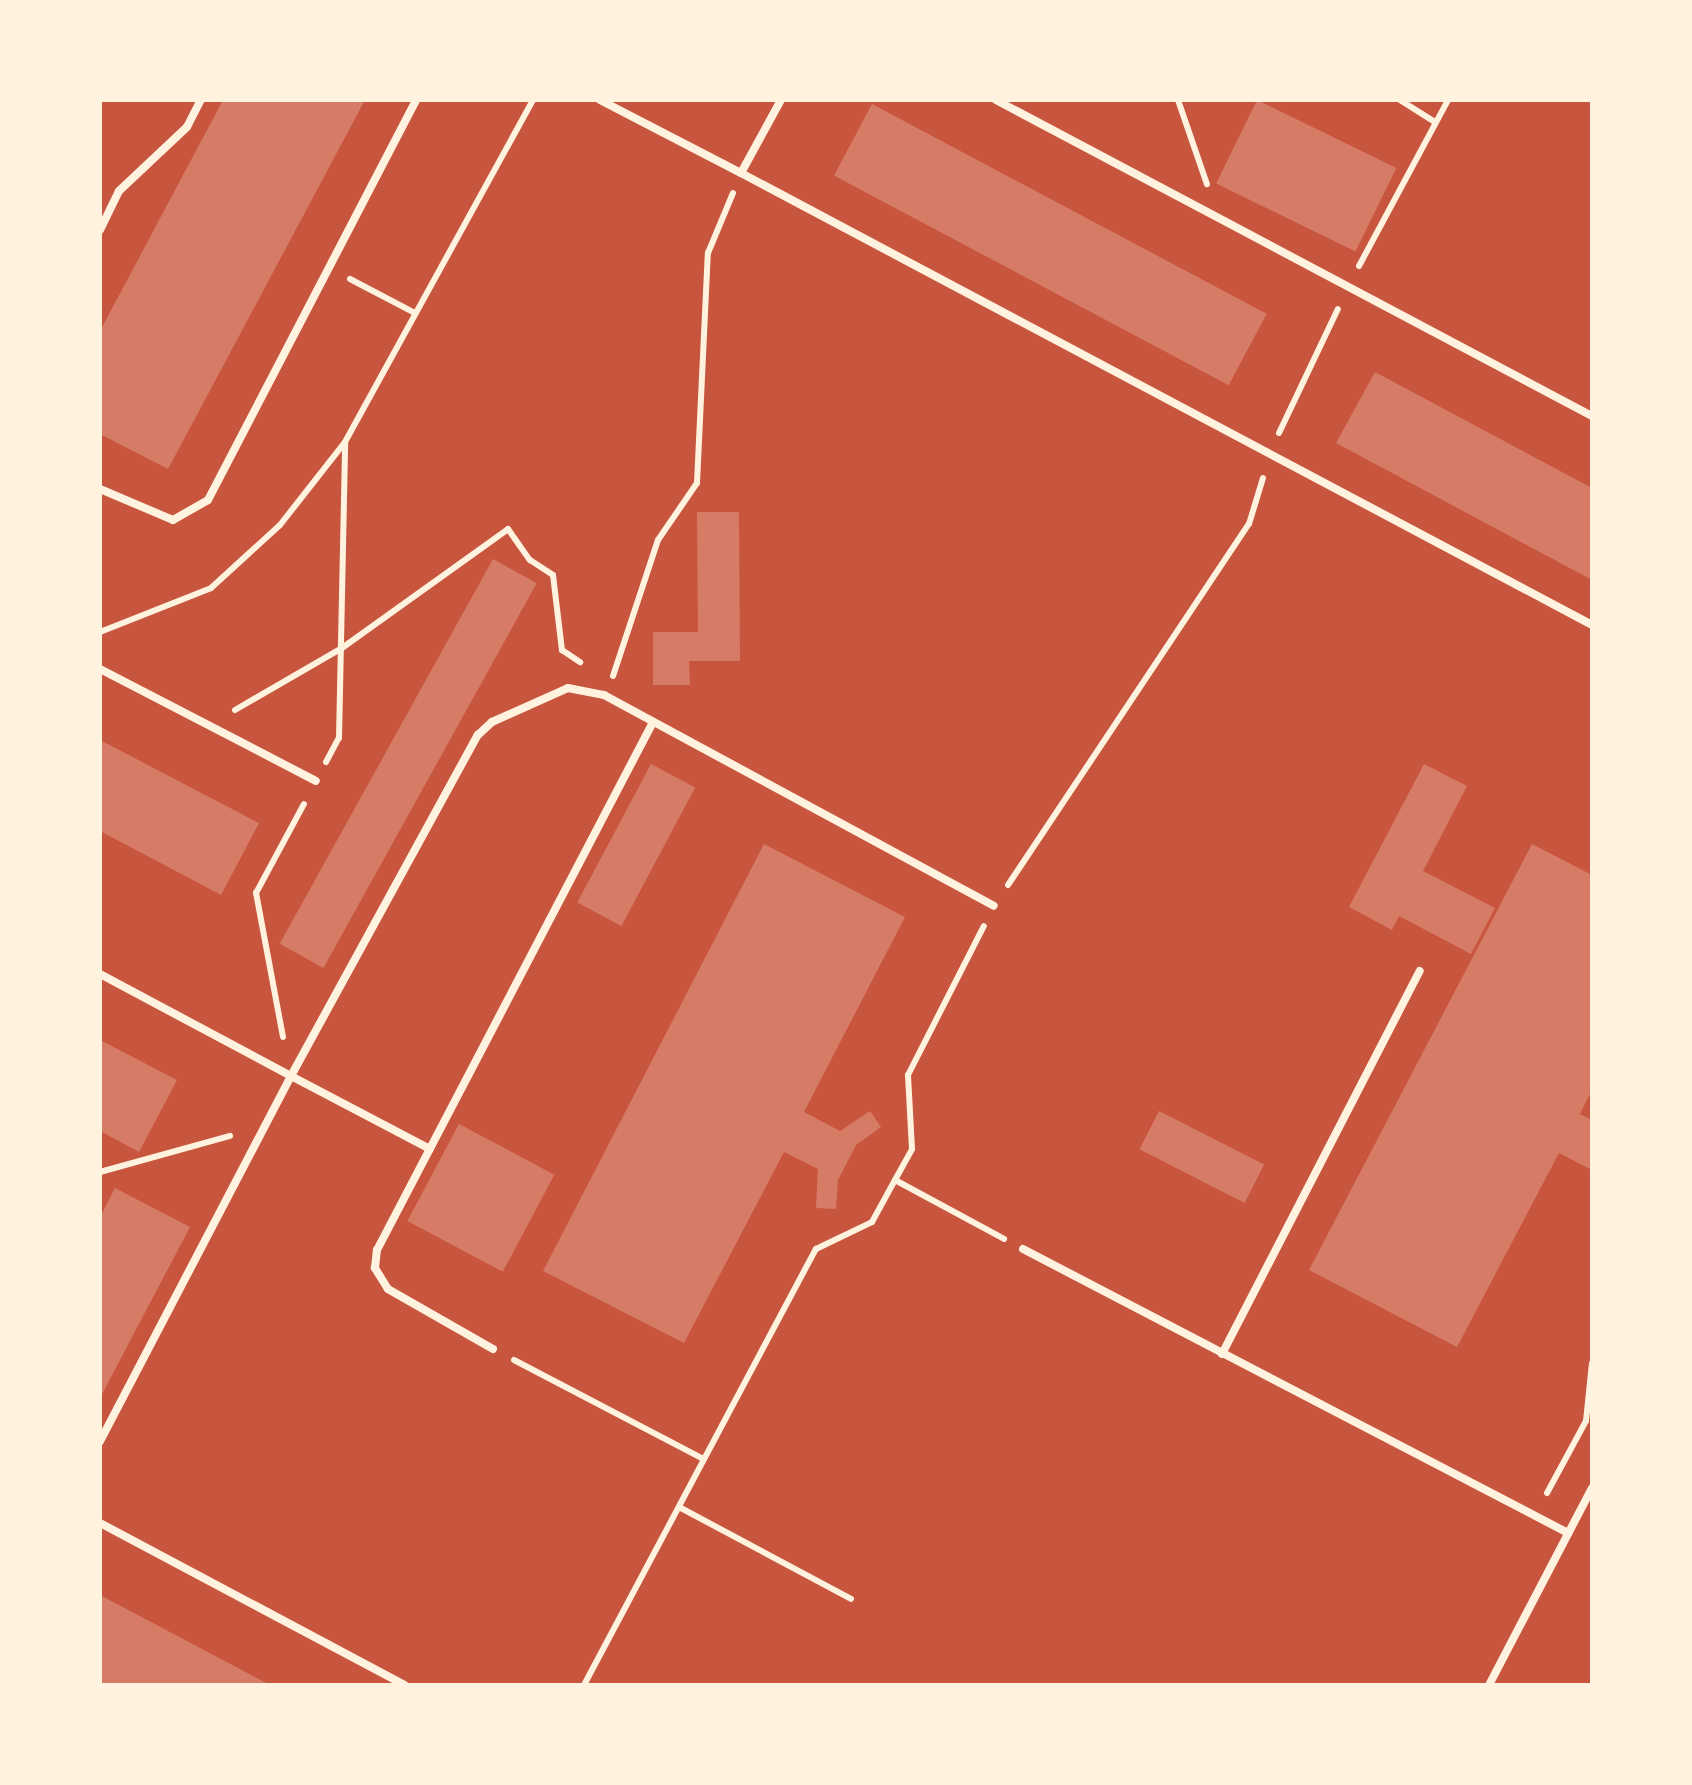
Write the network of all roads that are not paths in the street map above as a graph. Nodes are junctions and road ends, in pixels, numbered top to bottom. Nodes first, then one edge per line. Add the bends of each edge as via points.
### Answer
1 (201, 100) edge
2 (416, 100) edge
3 (600, 100) edge
4 (780, 100) edge
5 (996, 100) edge
6 (742, 173) junction
7 (100, 230) edge
8 (1592, 416) edge
9 (100, 488) edge
10 (1592, 625) edge
11 (100, 670) edge
12 (653, 722) junction
13 (316, 781) dead end
14 (994, 906) road end
15 (1420, 971) dead end
16 (100, 974) edge
17 (291, 1076) junction
18 (430, 1150) junction
19 (1023, 1249) road end
20 (494, 1349) road end
21 (1222, 1354) junction
22 (100, 1442) edge
23 (1592, 1488) edge
24 (100, 1523) edge
25 (1568, 1533) junction
26 (405, 1685) edge
27 (1489, 1685) edge

1 - 7 lane via 187,126 119,191
2 - 9 lane via 208,500 172,520
3 - 6 lane
4 - 6 lane
5 - 8 lane
6 - 10 lane
11 - 13 lane
12 - 14 lane
12 - 17 lane via 592,690 568,688 492,722 478,735
12 - 18 lane
15 - 21 lane
16 - 17 lane
17 - 18 lane
17 - 22 lane
18 - 20 lane via 377,1250 374,1268 388,1290
19 - 21 lane
21 - 25 lane
23 - 25 lane
24 - 26 lane
25 - 27 lane

